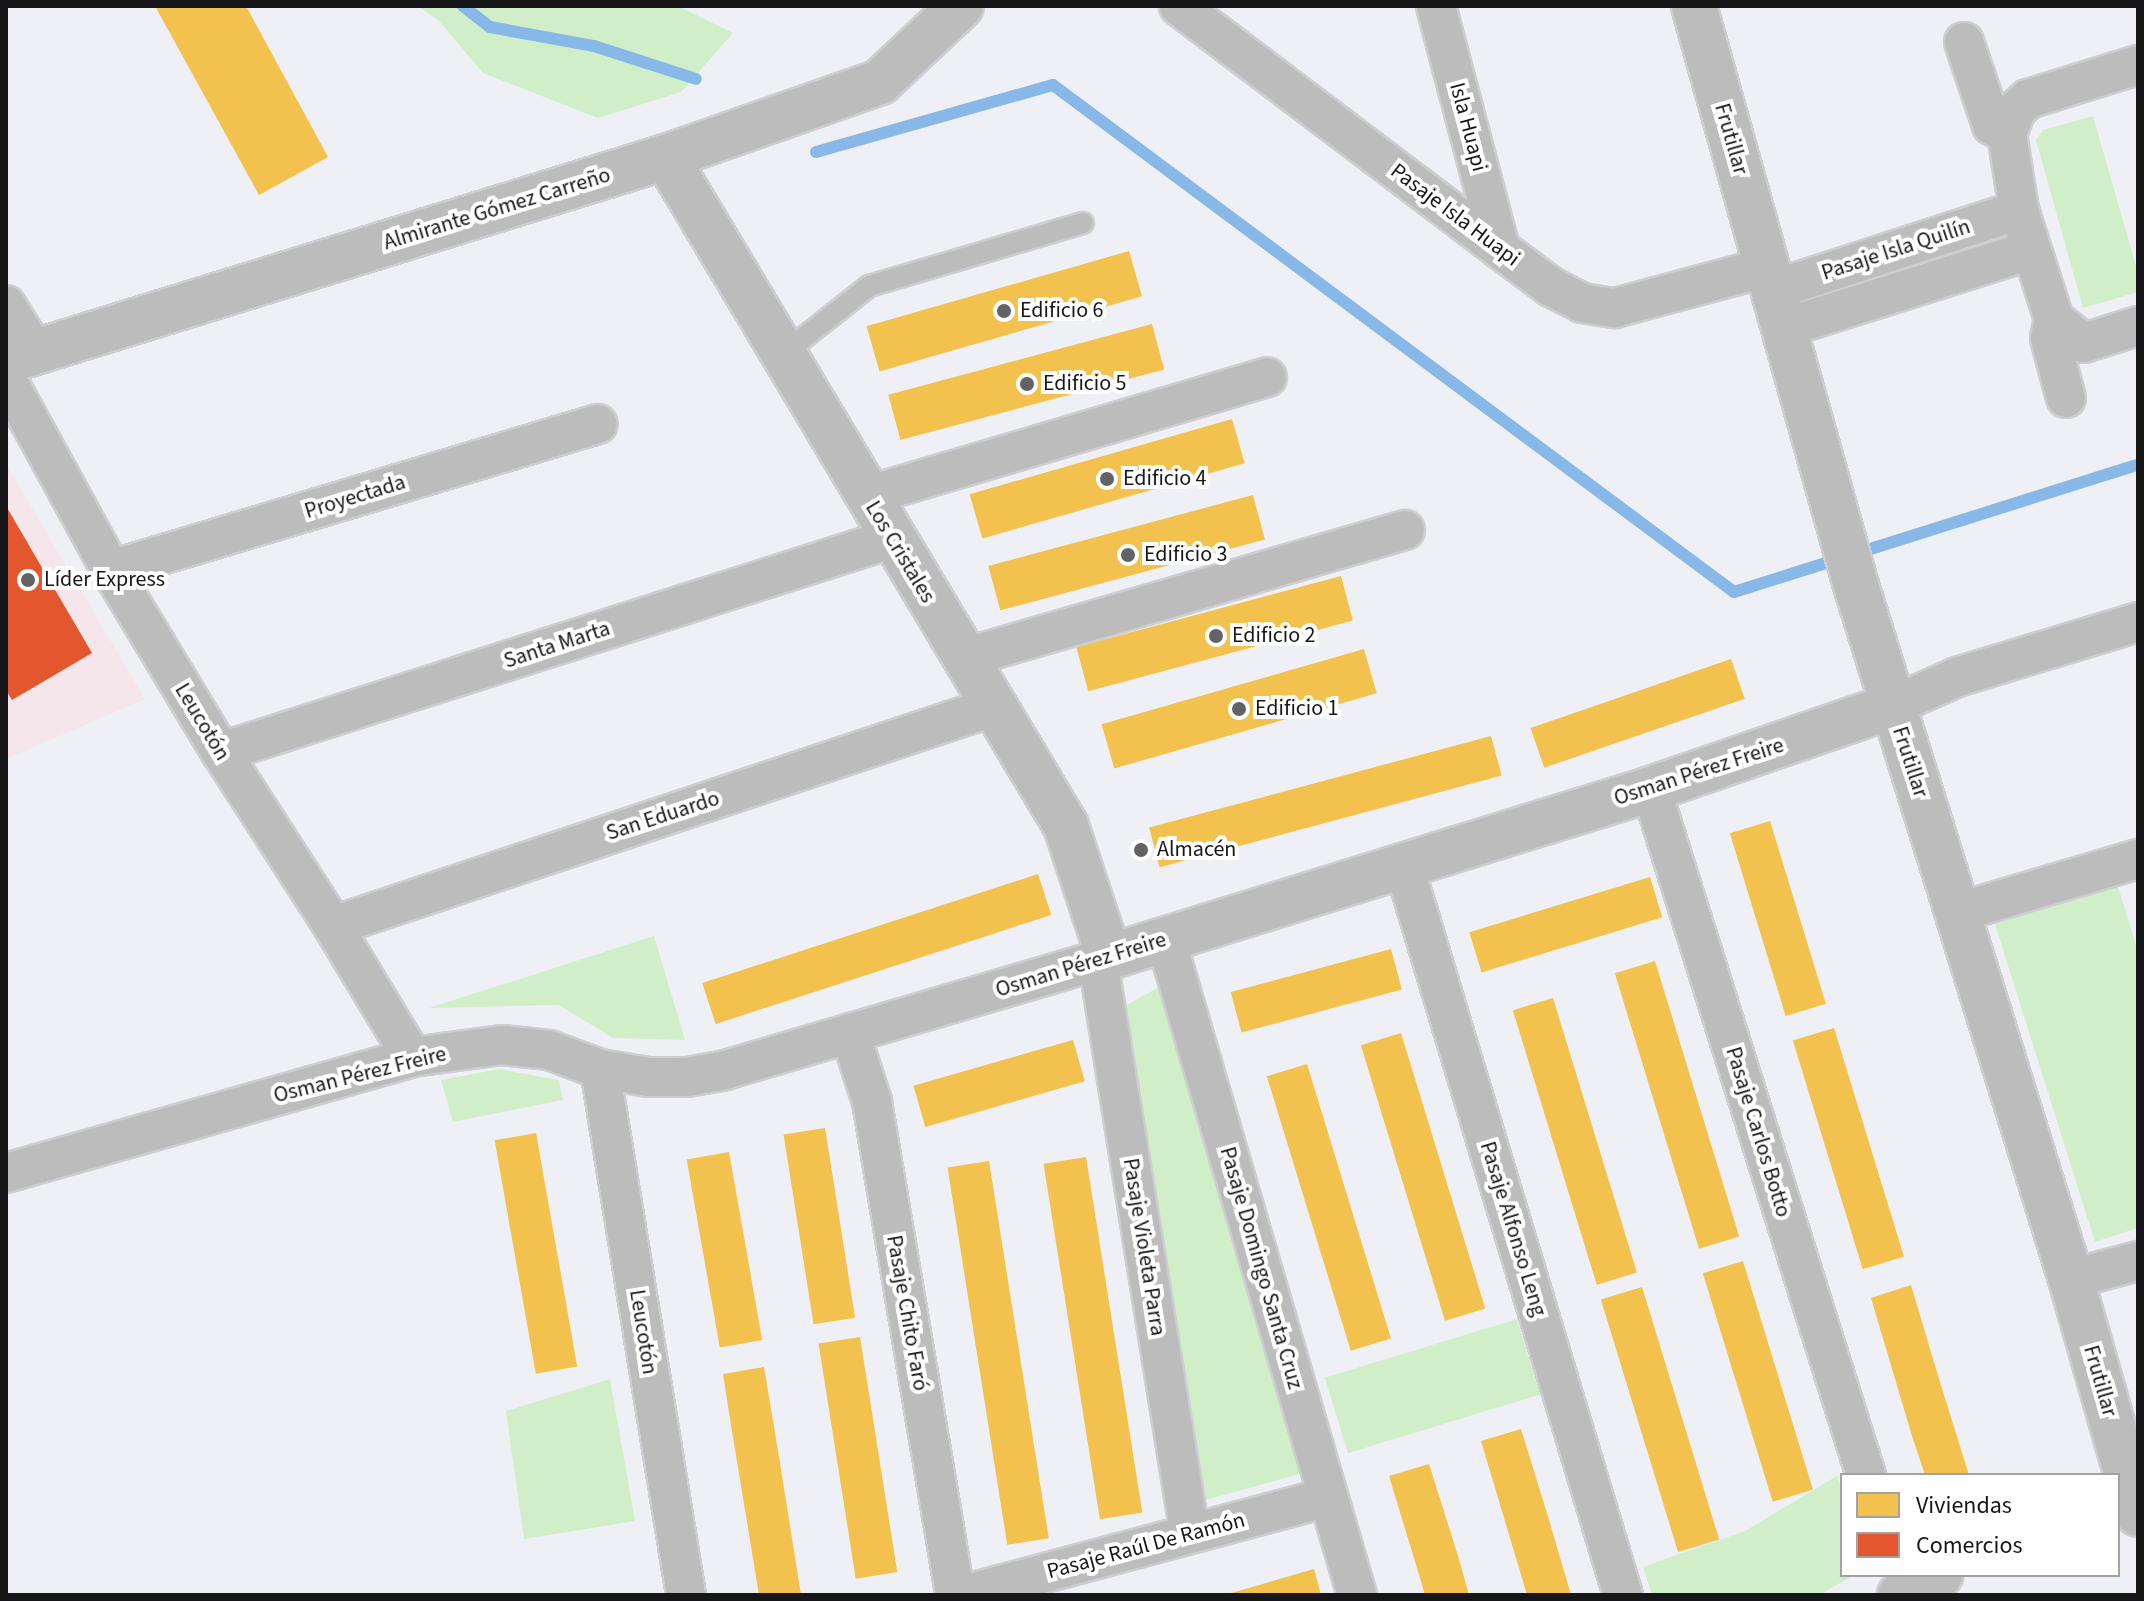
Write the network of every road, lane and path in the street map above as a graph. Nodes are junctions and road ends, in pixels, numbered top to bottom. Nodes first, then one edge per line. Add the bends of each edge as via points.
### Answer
1 (961, 6) edge
2 (1179, 6) edge
3 (1436, 6) edge
4 (1694, 6) edge
5 (1964, 42) dead end
6 (2138, 65) edge
7 (2007, 134) junction
8 (666, 157) junction
9 (2019, 210) junction
10 (1083, 223) dead end
11 (1500, 249) junction
12 (2031, 250) junction
13 (1775, 295) junction
14 (6, 305) edge
15 (2054, 319) junction
16 (2138, 326) edge
17 (782, 355) junction
18 (16, 364) edge
19 (1267, 377) dead end
20 (2066, 398) dead end
21 (598, 424) dead end
22 (866, 496) junction
23 (1405, 530) dead end
24 (893, 538) junction
25 (111, 570) junction
26 (2138, 622) edge
27 (964, 658) junction
28 (1892, 706) junction
29 (992, 707) junction
30 (221, 752) junction
31 (1651, 789) junction
32 (2138, 859) edge
33 (1403, 863) junction
34 (1959, 912) junction
35 (333, 926) junction
36 (1166, 940) junction
37 (1104, 959) junction
38 (850, 1033) junction
39 (412, 1057) junction
40 (600, 1069) junction
41 (6, 1173) edge
42 (2138, 1261) edge
43 (2071, 1279) junction
44 (1865, 1473) edge
45 (1328, 1497) junction
46 (2132, 1510) edge
47 (1190, 1534) junction
48 (686, 1595) edge
49 (955, 1595) edge
50 (963, 1595) edge
51 (1357, 1595) edge
52 (1623, 1595) edge

1 - 8 street, Almirante Gómez Carreño via 880,82
2 - 11 street, Pasaje Isla Huapi
3 - 11 street, Isla Huapi
4 - 13 street, Frutillar
5 - 7 street via 1992,125
6 - 7 street via 2028,99 2016,110
7 - 9 street
8 - 17 street, Los Cristales
8 - 18 street, Almirante Gómez Carreño
9 - 12 street
9 - 13 street, Pasaje Isla Quilín
10 - 17 lane via 869,286
11 - 13 street, Pasaje Isla Huapi via 1582,303 1615,308
12 - 13 street, Pasaje Isla Quilín
12 - 15 street
13 - 28 street, Frutillar
14 - 18 street, Leucotón
15 - 16 street via 2084,343
15 - 20 street via 2050,338
17 - 22 street, Los Cristales
18 - 25 street, Leucotón
19 - 22 street
21 - 25 street, Proyectada
22 - 24 street, Los Cristales
23 - 27 street
24 - 27 street, Los Cristales
24 - 30 street, Santa Marta
25 - 30 street, Leucotón
26 - 28 street, Osman Pérez Freire via 1957,677
27 - 29 street, Los Cristales
28 - 31 street, Osman Pérez Freire
28 - 34 street, Frutillar
29 - 35 street, San Eduardo
29 - 37 street, Los Cristales via 1066,826
30 - 35 street, Leucotón
31 - 33 street, Osman Pérez Freire
31 - 44 street, Pasaje Carlos Botto
32 - 34 street
33 - 36 street, Osman Pérez Freire
33 - 52 street, Pasaje Alfonso Leng
34 - 43 street, Frutillar
35 - 39 street, Leucotón
36 - 37 street, Osman Pérez Freire
36 - 45 street, Pasaje Domingo Santa Cruz
37 - 38 street, Osman Pérez Freire
37 - 47 street, Pasaje Violeta Parra
38 - 40 street, Osman Pérez Freire via 687,1077
38 - 49 street, Pasaje Chito Faró via 872,1102
39 - 40 street, Osman Pérez Freire via 502,1045 549,1050
39 - 41 street, Osman Pérez Freire
40 - 48 street, Leucotón
42 - 43 street
43 - 46 street, Frutillar
45 - 47 street, Pasaje Raúl De Ramón
45 - 51 street, Pasaje Domingo Santa Cruz
47 - 50 street, Pasaje Raúl De Ramón

